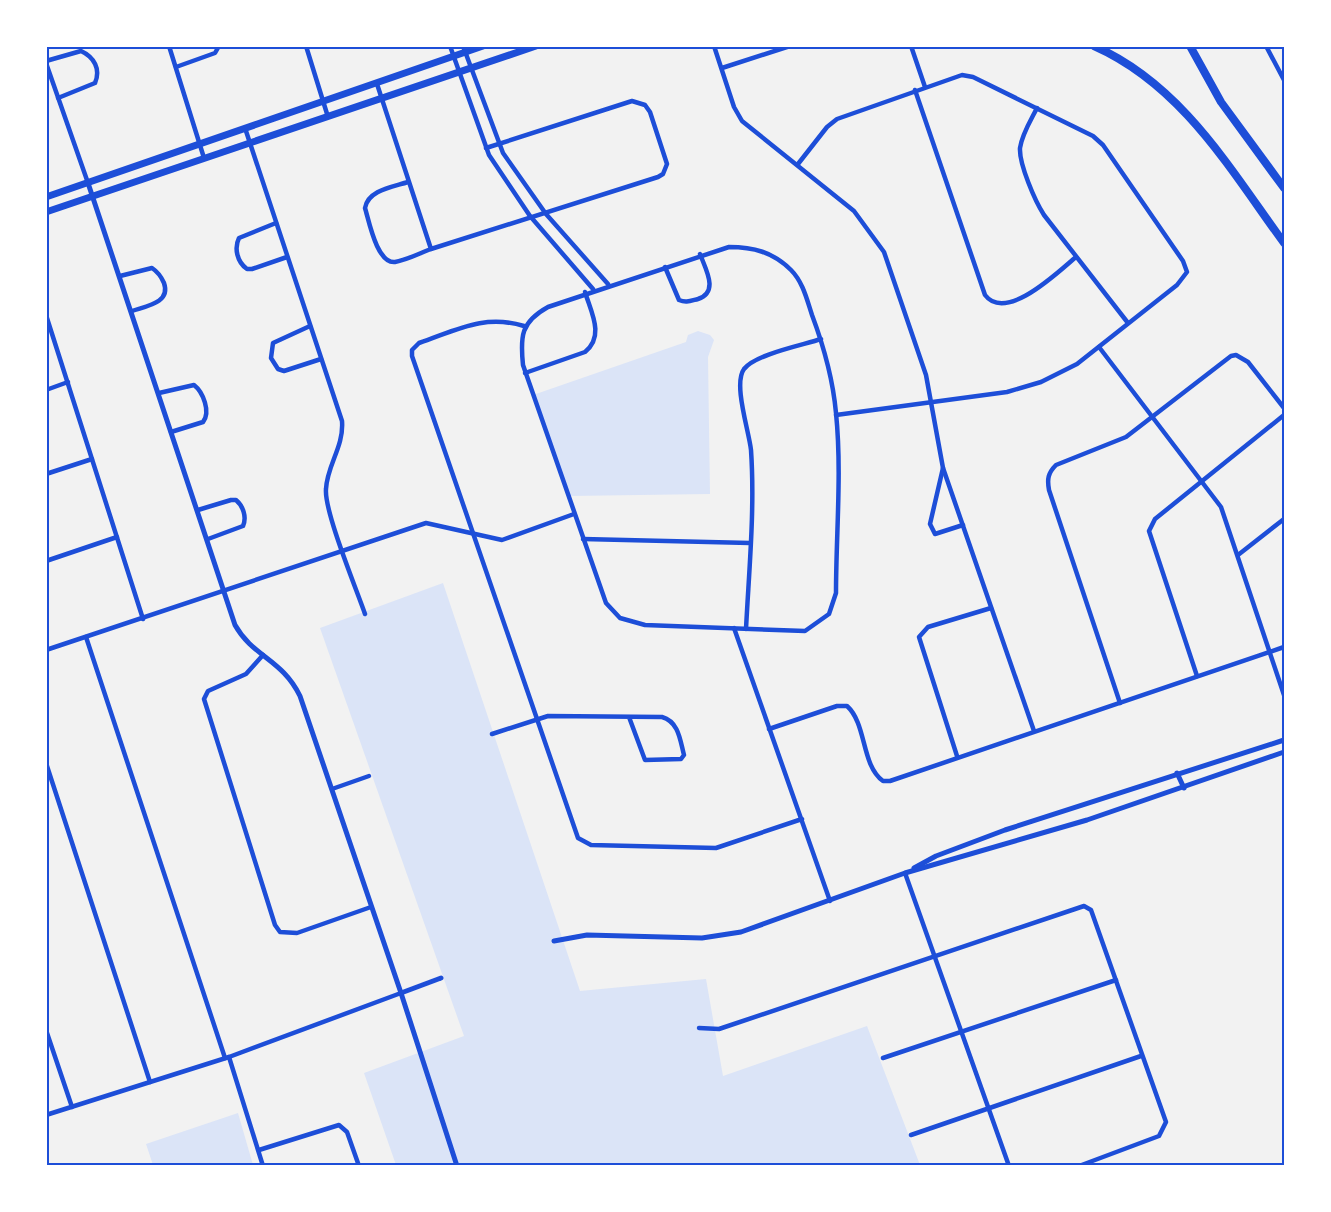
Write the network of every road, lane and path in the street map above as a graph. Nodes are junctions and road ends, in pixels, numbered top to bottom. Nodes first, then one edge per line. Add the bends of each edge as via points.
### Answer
1 (169, 46) edge
2 (219, 46) edge
3 (306, 46) edge
4 (450, 46) edge
5 (483, 46) edge
6 (536, 46) edge
7 (714, 46) edge
8 (790, 46) edge
9 (911, 46) edge
10 (1094, 46) edge
11 (1190, 46) edge
12 (1266, 46) edge
13 (464, 49) edge
14 (453, 56) junction
15 (46, 62) edge
16 (176, 68) junction
17 (470, 68) junction
18 (722, 68) junction
19 (458, 73) junction
20 (1284, 80) edge
21 (377, 84) junction
22 (925, 87) junction
23 (915, 90) junction
24 (58, 98) junction
25 (380, 99) junction
26 (324, 102) junction
27 (1037, 108) junction
28 (328, 117) junction
29 (245, 128) junction
30 (249, 143) junction
31 (498, 144) junction
32 (200, 145) junction
33 (486, 148) junction
34 (204, 158) junction
35 (798, 164) junction
36 (408, 182) junction
37 (88, 183) junction
38 (1284, 188) edge
39 (92, 196) junction
40 (46, 197) edge
41 (46, 212) edge
42 (546, 214) junction
43 (530, 216) junction
44 (276, 223) junction
45 (1284, 243) edge
46 (431, 249) junction
47 (700, 254) junction
48 (287, 257) junction
49 (1076, 257) junction
50 (665, 267) junction
51 (120, 276) junction
52 (608, 284) junction
53 (593, 289) junction
54 (585, 292) junction
55 (132, 311) junction
56 (46, 315) edge
57 (1128, 323) junction
58 (310, 326) junction
59 (524, 326) junction
60 (821, 339) junction
61 (1099, 347) junction
62 (321, 359) junction
63 (525, 373) junction
64 (68, 382) junction
65 (46, 390) edge
66 (159, 393) junction
67 (930, 401) junction
68 (1284, 408) edge
69 (836, 415) junction
70 (1284, 415) edge
71 (1153, 417) junction
72 (171, 432) junction
73 (92, 459) junction
74 (943, 468) junction
75 (46, 474) edge
76 (1203, 480) junction
77 (198, 510) junction
78 (574, 514) junction
79 (1284, 519) edge
80 (963, 525) junction
81 (471, 534) junction
82 (117, 537) junction
83 (583, 539) junction
84 (208, 540) junction
85 (750, 543) junction
86 (343, 551) junction
87 (1238, 555) junction
88 (46, 561) edge
89 (225, 592) junction
90 (991, 608) junction
91 (364, 614) dead end
92 (143, 618) junction
93 (734, 628) junction
94 (746, 629) junction
95 (86, 637) junction
96 (1284, 647) edge
97 (46, 650) edge
98 (1271, 652) junction
99 (263, 655) junction
100 (1197, 676) junction
101 (1284, 695) edge
102 (1120, 703) junction
103 (629, 717) junction
104 (537, 718) junction
105 (769, 729) junction
106 (1034, 731) junction
107 (492, 734) dead end
108 (1284, 740) edge
109 (1284, 752) edge
110 (957, 756) junction
111 (46, 763) edge
112 (1177, 773) junction
113 (369, 776) dead end
114 (1184, 788) junction
115 (332, 789) junction
116 (1068, 809) junction
117 (802, 819) junction
118 (1074, 823) junction
119 (905, 873) junction
120 (830, 901) junction
121 (371, 907) junction
122 (554, 941) dead end
123 (934, 957) junction
124 (441, 978) dead end
125 (1116, 980) junction
126 (401, 993) junction
127 (699, 1028) dead end
128 (46, 1030) edge
129 (961, 1033) junction
130 (1141, 1056) junction
131 (227, 1058) junction
132 (883, 1058) dead end
133 (150, 1082) junction
134 (72, 1107) junction
135 (989, 1110) junction
136 (46, 1115) edge
137 (911, 1135) dead end
138 (259, 1150) junction
139 (262, 1166) edge
140 (359, 1166) edge
141 (457, 1166) edge
142 (1009, 1166) edge
143 (1080, 1166) edge

1 - 16 street
2 - 16 street via 215,53
3 - 26 street
4 - 14 street
5 - 13 main road
6 - 17 main road
7 - 18 street
8 - 18 street
9 - 22 street
10 - 45 highway via 1140,72 1177,103
11 - 38 highway via 1225,107
12 - 20 street
13 - 14 main road
13 - 17 street
14 - 19 street
14 - 21 main road
15 - 24 street
15 - 24 street via 81,51 97,68 97,78 90,87
16 - 32 street
17 - 19 main road
17 - 31 street
18 - 35 street via 742,121
19 - 25 main road
19 - 33 street
21 - 25 street
21 - 26 main road
22 - 23 street
22 - 27 street via 962,75 973,77
23 - 35 street via 837,119
23 - 49 street via 990,302 1001,305 1026,295
24 - 37 street
25 - 28 main road
25 - 36 street
26 - 28 street
26 - 29 main road
27 - 49 street via 1020,151 1035,201
27 - 57 street via 1103,145 1183,261 1187,272 1184,278
28 - 30 main road
29 - 30 street
29 - 32 main road
30 - 34 main road
30 - 44 street
31 - 33 street
31 - 42 street
31 - 42 street via 632,100 645,105 668,164 663,174
32 - 34 street
32 - 37 main road
33 - 43 street
34 - 39 main road
35 - 67 street via 854,211 884,252 926,375
36 - 46 street
36 - 46 street via 371,195 366,201 380,254 386,261 394,262
37 - 39 street
37 - 40 main road
39 - 41 main road
39 - 51 street
42 - 43 street
42 - 52 street
43 - 46 street
43 - 53 street
44 - 48 street
44 - 48 street via 239,238 236,248 240,262 252,269
47 - 50 street
47 - 50 street via 710,284 704,297 688,302 679,300
47 - 60 street via 748,247 779,260 801,282
48 - 58 street
49 - 57 street
50 - 52 street
51 - 55 street
51 - 55 street via 152,268 165,288 160,300
52 - 53 street
53 - 54 street
54 - 59 street via 533,315
54 - 63 street via 597,330 592,344 585,351
55 - 66 street
56 - 64 street
57 - 61 street
58 - 62 street
58 - 62 street via 278,338 270,358 284,371
59 - 63 street
59 - 81 street via 508,321 483,321 419,343 412,350
60 - 69 street
60 - 85 street via 759,358 744,369 741,377 751,449
61 - 67 street via 1077,364 1024,388
61 - 71 street
62 - 86 street via 342,421 341,440 325,491
63 - 78 street
64 - 65 street
64 - 73 street
66 - 72 street
66 - 72 street via 194,386 205,406 204,422
67 - 69 street
67 - 74 street
68 - 71 street via 1248,362 1236,355
69 - 94 street via 836,593 829,614 806,631
70 - 76 street
71 - 76 street
71 - 102 street via 1109,447 1056,465 1047,481
72 - 77 street
73 - 75 street
73 - 82 street
74 - 80 street
74 - 80 street via 931,530 942,533
76 - 87 street via 1221,507
76 - 100 street via 1155,519 1149,531
77 - 84 street
77 - 84 street via 231,500 242,508 243,526
78 - 81 street via 502,540
78 - 83 street
79 - 87 street
80 - 90 street
81 - 86 street via 426,523
81 - 104 street
82 - 88 street
82 - 92 street
83 - 85 street
83 - 93 street via 606,603 620,618 645,625
84 - 89 street
85 - 94 street
86 - 89 street
86 - 91 street
87 - 98 street
89 - 92 street
89 - 99 street via 239,632
90 - 106 street
90 - 110 street via 928,627 919,637
92 - 95 street
93 - 94 street
93 - 105 street
95 - 97 street
95 - 131 street
96 - 98 street
98 - 100 street
98 - 101 street
99 - 115 street via 294,682
99 - 121 street via 246,674 208,691 204,699 275,925 280,932 297,933
100 - 102 street
102 - 106 street
103 - 103 street via 662,717 673,722 684,755 681,759 645,760
103 - 104 street
104 - 107 street
104 - 117 street via 572,829 584,843 716,848
105 - 110 street via 837,706 848,706 875,773 883,781
105 - 117 street
106 - 110 street
108 - 112 street
109 - 114 street
111 - 133 street
112 - 114 street
112 - 116 street
113 - 115 street
114 - 118 street
115 - 121 street
116 - 118 street
116 - 119 street via 936,856
117 - 120 street
118 - 119 street
119 - 120 street
119 - 123 street
120 - 122 street via 723,936 587,935
121 - 126 street
123 - 125 street via 1084,906 1091,910
123 - 127 street via 719,1029
123 - 129 street
124 - 126 street
125 - 129 street
125 - 130 street
126 - 131 street
126 - 141 street
128 - 134 street
129 - 132 street
129 - 135 street
130 - 135 street
130 - 143 street via 1166,1122 1164,1130 1159,1136
131 - 133 street
131 - 138 street
133 - 134 street
134 - 136 street
135 - 137 street
135 - 142 street
138 - 139 street
138 - 140 street via 339,1125 347,1132

